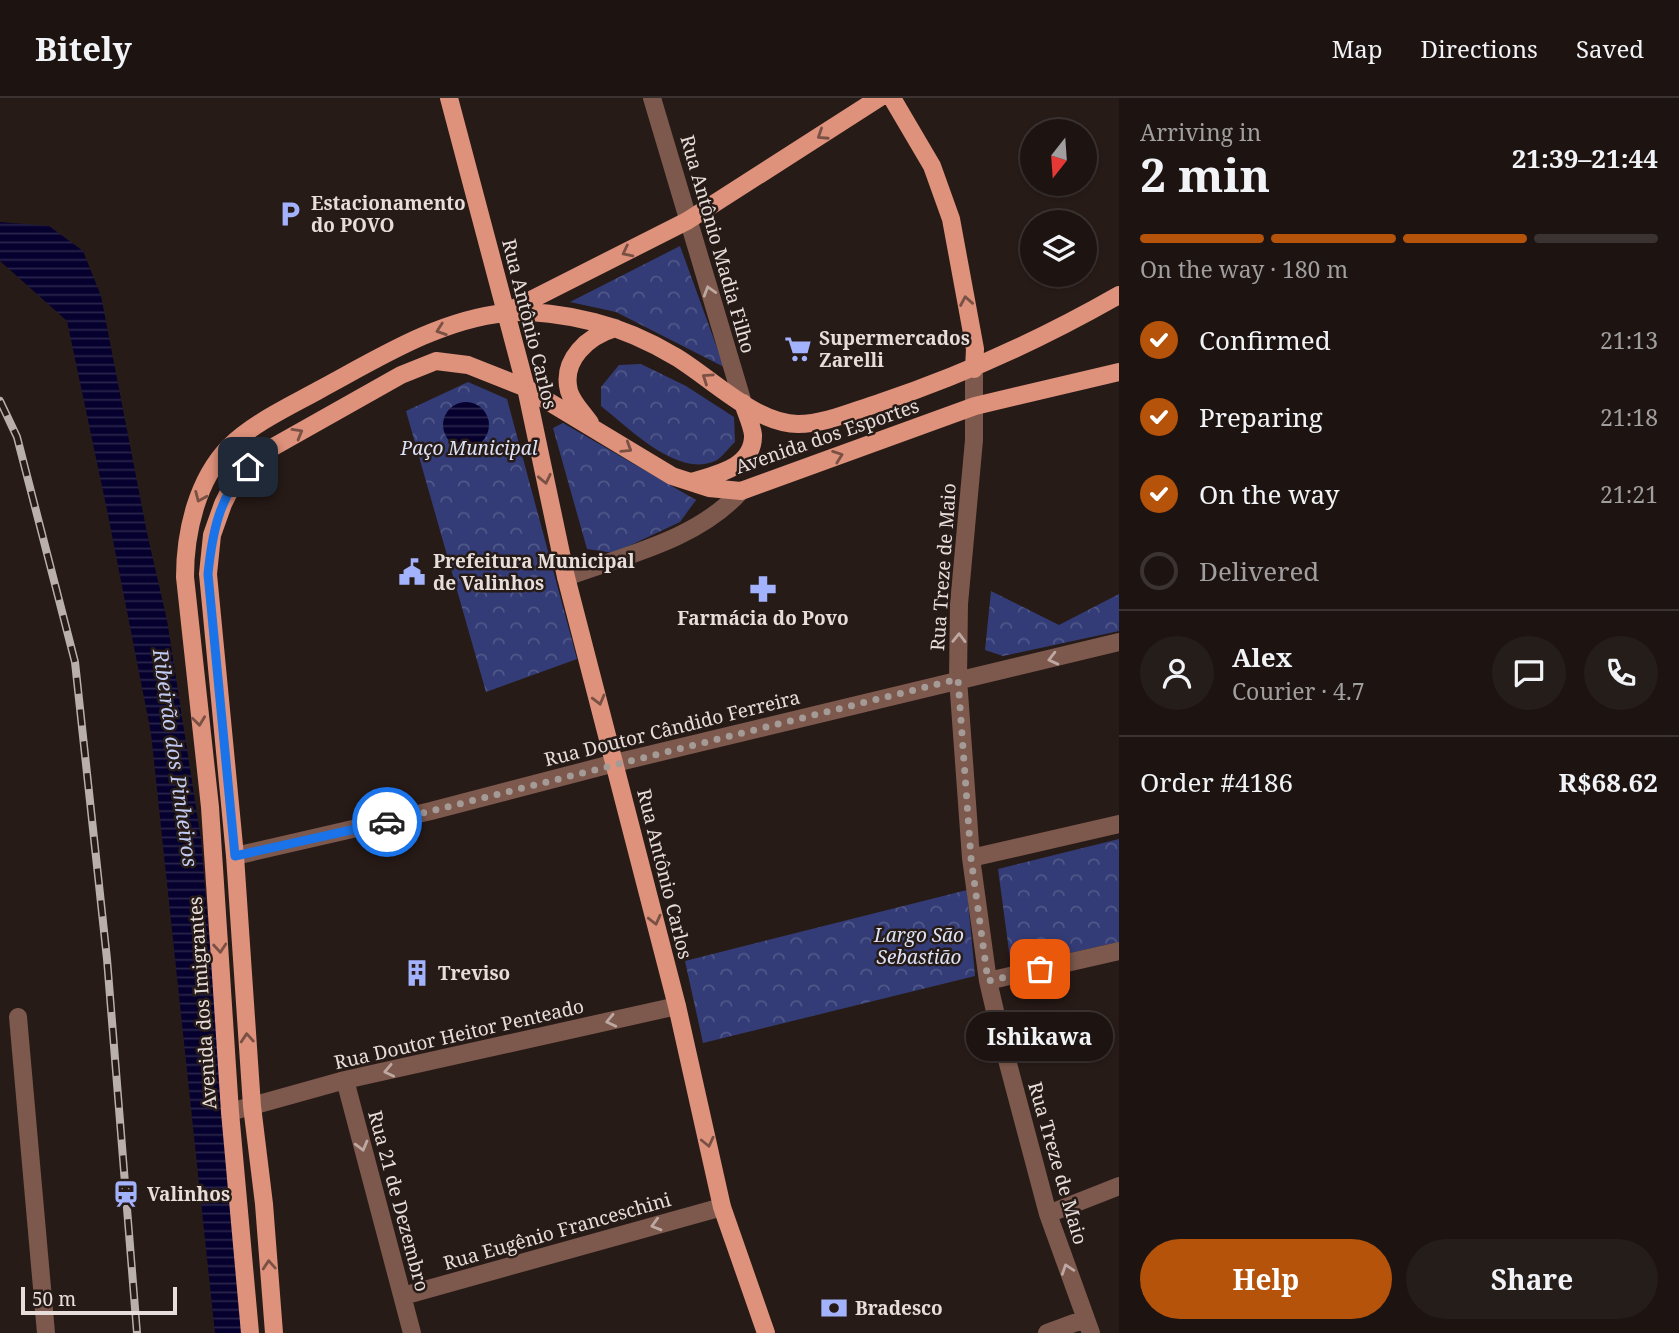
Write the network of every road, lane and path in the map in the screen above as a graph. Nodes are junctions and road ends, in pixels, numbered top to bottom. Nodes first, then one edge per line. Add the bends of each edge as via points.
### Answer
1 (449, 98) edge
2 (652, 98) edge
3 (879, 98) edge
4 (892, 98) edge
5 (687, 221) junction
6 (1119, 295) edge
7 (507, 312) junction
8 (615, 328) junction
9 (974, 369) junction
10 (1119, 372) edge
11 (526, 388) junction
12 (743, 403) junction
13 (975, 406) junction
14 (593, 427) junction
15 (691, 482) junction
16 (741, 491) junction
17 (566, 577) junction
18 (1119, 642) edge
19 (958, 679) junction
20 (615, 763) junction
21 (1119, 824) edge
22 (235, 856) junction
23 (971, 858) junction
24 (1119, 951) edge
25 (988, 981) junction
26 (677, 1006) junction
27 (18, 1017) dead end
28 (345, 1080) junction
29 (252, 1106) junction
30 (230, 1112) junction
31 (1119, 1186) edge
32 (722, 1207) junction
33 (1048, 1214) junction
34 (403, 1296) junction
35 (1088, 1326) edge
36 (46, 1333) edge
37 (250, 1333) edge
38 (274, 1333) edge
39 (412, 1333) edge
40 (766, 1333) edge
41 (1047, 1333) edge

1 - 7 main road, Rua Antônio Carlos
2 - 5 street, Rua Antônio Madia Filho
3 -> 5 main road
9 -> 4 main road, Rua Treze de Maio via 975,349 951,219 932,166
5 -> 7 main road
12 -> 5 street, Rua Antônio Madia Filho
6 - 9 main road, Avenida dos Esportes
7 - 8 main road, Avenida dos Esportes via 569,316
7 - 11 main road, Rua Antônio Carlos
7 -> 30 main road, Avenida dos Imigrantes via 421,337 282,410 230,446 214,467 192,517 185,544 185,577 209,807
12 -> 8 main road, Avenida dos Esportes via 675,357
8 - 14 main road via 591,338 566,375 570,394
9 - 12 main road, Avenida dos Esportes via 826,420 797,424 774,420
9 - 13 street, Rua Treze de Maio
10 - 13 main road, Avenida dos Esportes
11 - 14 main road, Avenida dos Esportes
11 -> 17 main road, Rua Antônio Carlos
22 -> 11 main road via 208,574 212,535 236,478 259,455 401,375 436,362 468,365
12 - 15 main road via 753,436 748,451 729,471
16 -> 13 main road, Avenida dos Esportes
19 -> 13 street, Rua Treze de Maio via 959,604
14 -> 15 main road, Avenida dos Esportes via 672,476
15 - 16 main road, Avenida dos Esportes
16 - 17 street via 722,513 700,526
17 -> 20 main road, Rua Antônio Carlos
18 -> 19 street, Rua Doutor Cândido Ferreira
19 - 20 street, Rua Doutor Cândido Ferreira
19 - 23 street, Rua Treze de Maio
20 - 22 street, Rua Doutor Cândido Ferreira
20 -> 26 main road, Rua Antônio Carlos
21 - 23 street
29 -> 22 main road
23 - 25 street, Rua Treze de Maio
24 - 25 street
25 - 33 street, Rua Treze de Maio
26 -> 28 street, Rua Doutor Heitor Penteado
26 -> 32 main road, Rua Antônio Carlos
27 - 36 street
28 - 29 street, Rua Doutor Heitor Penteado
28 -> 34 street, Rua 21 de Dezembro
29 - 30 street, Rua Doutor Heitor Penteado
38 -> 29 main road
30 - 37 main road, Avenida dos Imigrantes
31 - 33 street
32 -> 34 street, Rua Eugênio Franceschini
32 - 40 main road, Rua Antônio Carlos
35 -> 33 street, Rua Treze de Maio
34 - 39 street, Rua 21 de Dezembro
35 - 41 street

